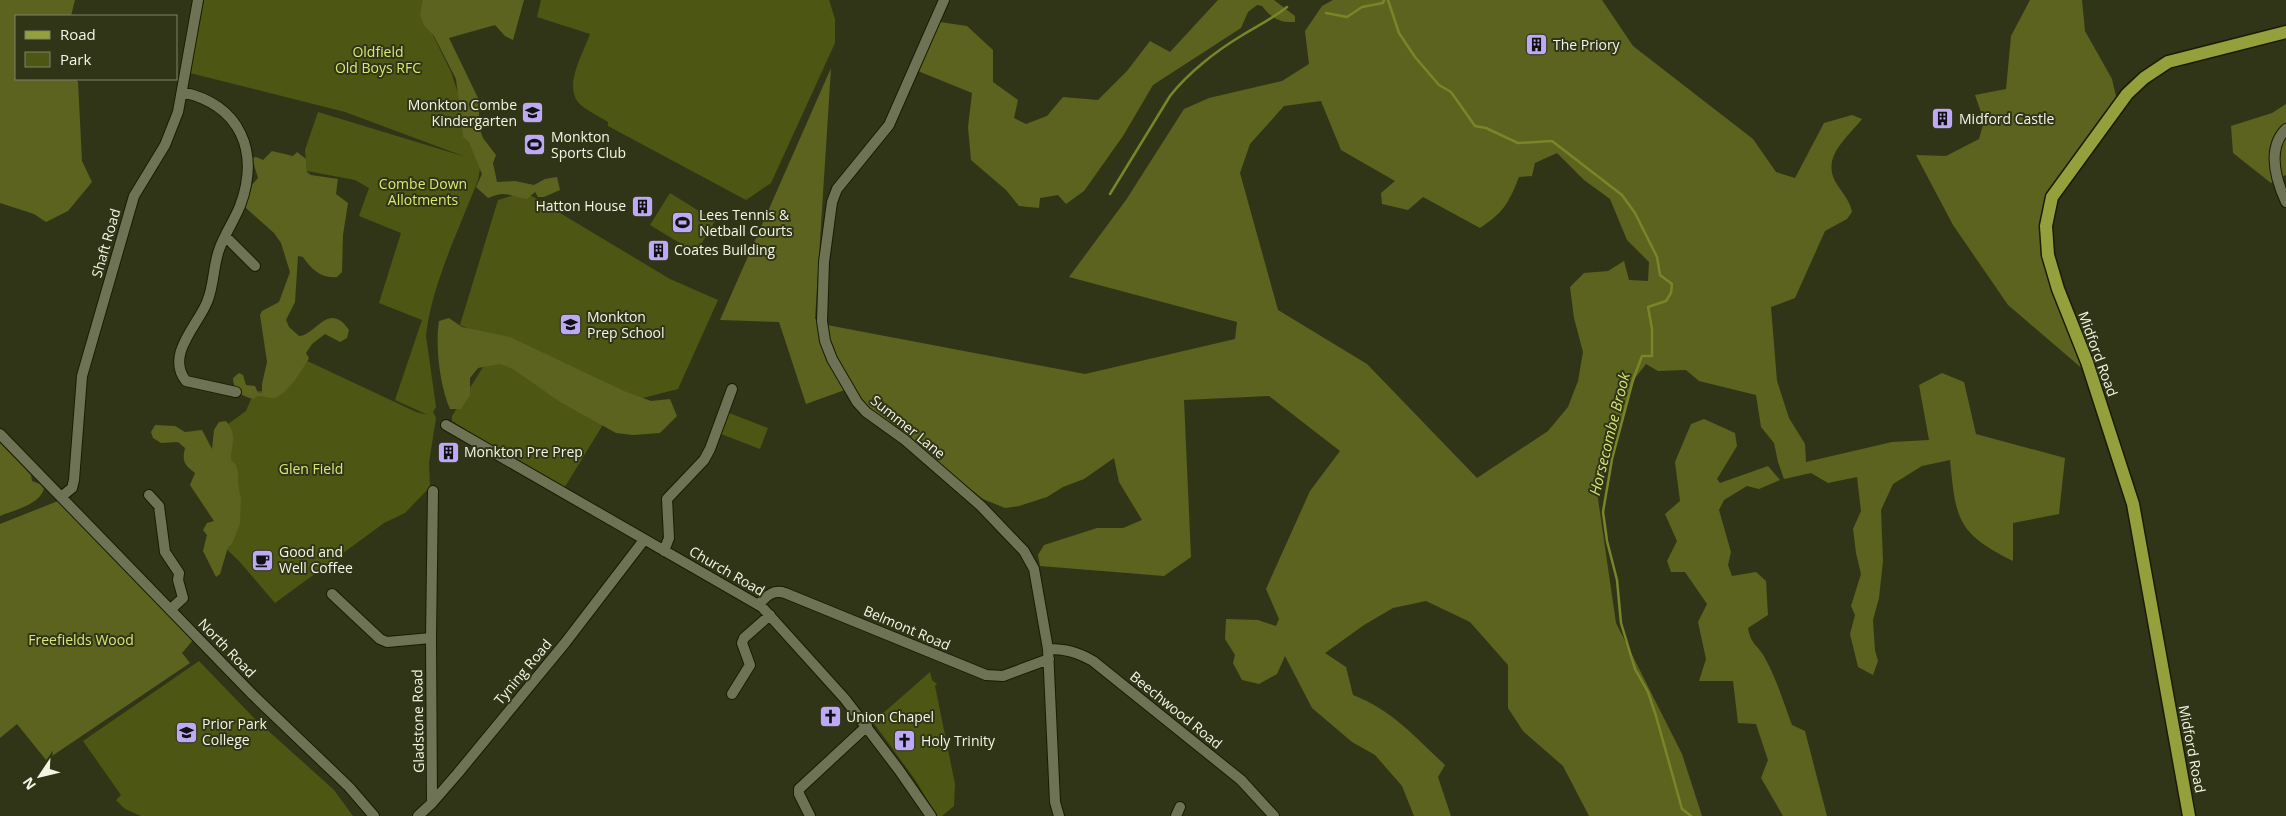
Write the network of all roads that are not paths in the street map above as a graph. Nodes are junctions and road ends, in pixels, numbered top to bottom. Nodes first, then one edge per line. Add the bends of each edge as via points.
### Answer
1 (198, 0) edge
2 (944, 0) edge
3 (2286, 32) edge
4 (182, 92) junction
5 (2286, 129) edge
6 (2286, 202) edge
7 (225, 236) junction
8 (255, 266) dead end
9 (732, 389) dead end
10 (236, 392) dead end
11 (446, 425) dead end
12 (0, 434) edge
13 (433, 491) dead end
14 (149, 495) dead end
15 (62, 497) junction
16 (644, 540) junction
17 (664, 551) junction
18 (332, 594) dead end
19 (759, 604) junction
20 (171, 609) junction
21 (770, 615) junction
22 (430, 638) junction
23 (1048, 654) junction
24 (732, 694) dead end
25 (867, 726) junction
26 (432, 803) junction
27 (374, 816) edge
28 (418, 816) edge
29 (810, 816) edge
30 (930, 816) edge
31 (1059, 816) edge
32 (1274, 816) edge
33 (2189, 816) edge

1 - 4 street, Shaft Road
2 - 23 street, Summer Lane via 889,125 840,184 832,202 824,262 822,321 825,341 844,383 866,412 974,500 1024,551 1039,588
3 - 33 main road, Midford Road via 2168,62 2144,78 2127,94 2052,197 2046,226 2050,264 2087,362 2133,504
4 - 7 street via 200,97 216,107 244,139 248,154 246,182 239,207
4 - 15 street, Shaft Road via 165,145 141,183 130,209 82,376 74,480 72,488
5 - 6 street via 2280,135 2273,156
7 - 8 street
7 - 10 street via 217,255 207,302 182,348 180,371 191,383
9 - 17 street via 704,460 667,499 669,535
11 - 16 street, Church Road
12 - 15 street, North Road
13 - 22 street, Gladstone Road
14 - 20 street via 159,506 165,552 178,570 179,585 184,594
15 - 20 street, North Road
16 - 17 street, Church Road
16 - 26 street, Tyning Road
17 - 19 street, Church Road
18 - 22 street via 380,639 387,642
19 - 21 street, Church Road
19 - 23 street, Belmont Road via 778,590 994,677 1003,676
20 - 27 street, North Road
21 - 24 street via 744,638 743,649 750,665
21 - 25 street, Church Road
22 - 26 street, Gladstone Road
23 - 31 street, Summer Lane
23 - 32 street, Beechwood Road via 1072,650 1093,661 1241,780
25 - 29 street via 800,789 799,794
25 - 30 street, Church Road
26 - 28 street, Tyning Road

